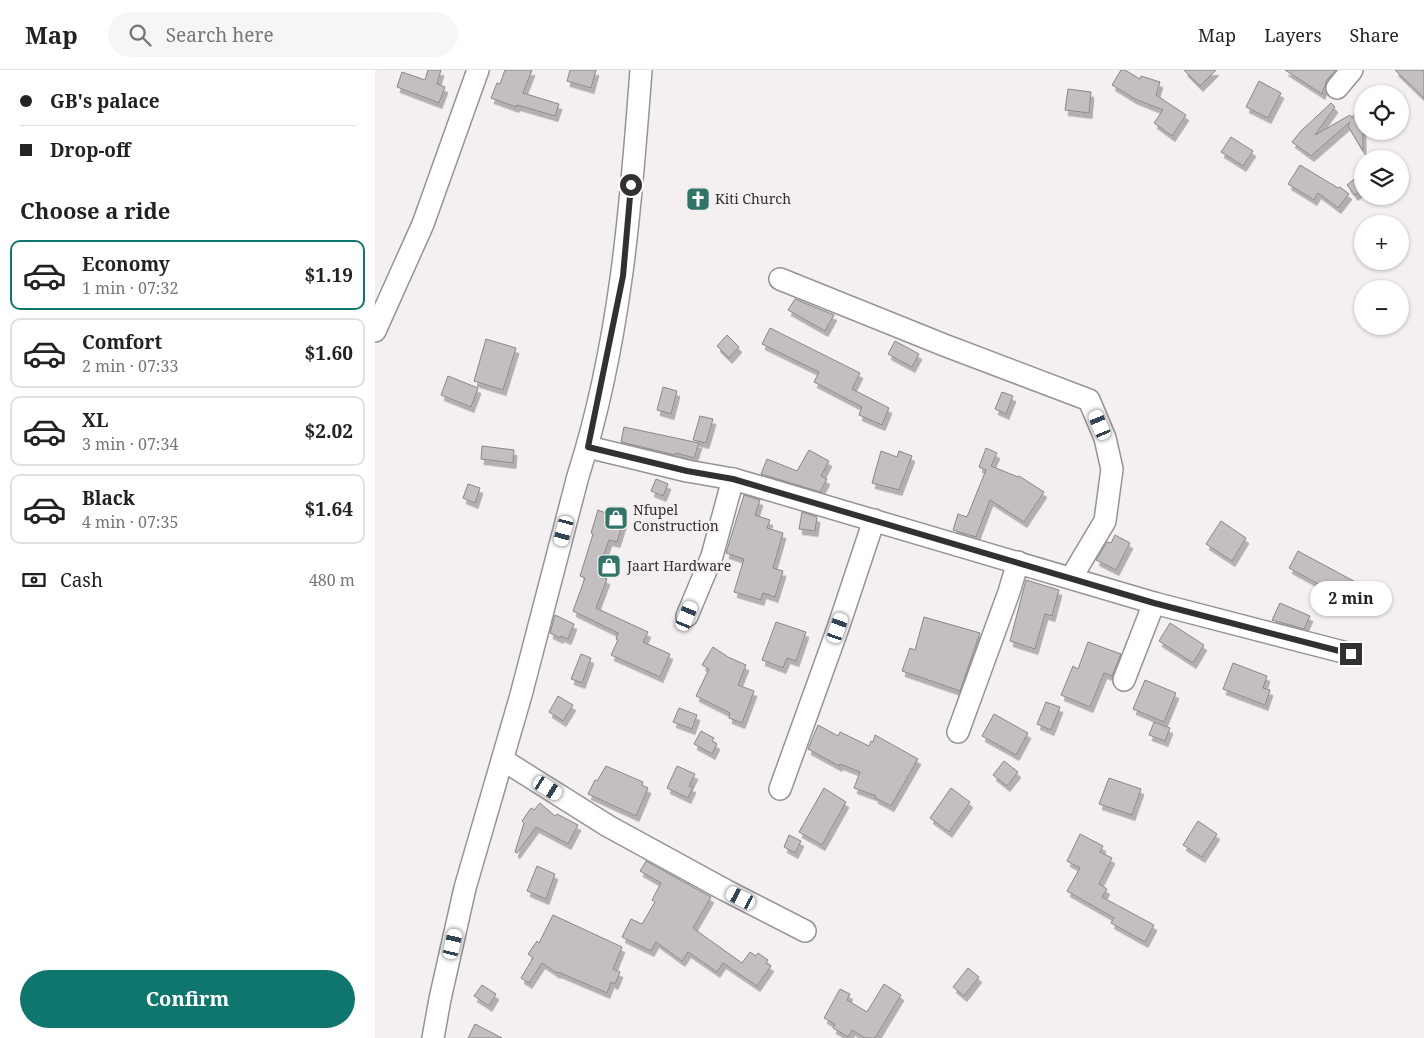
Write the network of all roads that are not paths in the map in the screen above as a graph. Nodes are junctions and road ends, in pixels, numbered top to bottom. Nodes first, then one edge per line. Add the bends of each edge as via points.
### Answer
1 (478, 70) edge
2 (641, 70) edge
3 (1352, 70) edge
4 (1337, 88) dead end
5 (781, 279) dead end
6 (375, 331) edge
7 (588, 447) junction
8 (733, 479) junction
9 (874, 520) junction
10 (1018, 562) junction
11 (1071, 578) junction
12 (1154, 603) junction
13 (687, 616) dead end
14 (1351, 654) dead end
15 (1124, 680) dead end
16 (957, 732) dead end
17 (503, 760) junction
18 (780, 789) dead end
19 (805, 931) dead end
20 (433, 1038) edge

1 - 6 street via 423,224
2 - 7 street via 623,276
3 - 4 street
5 - 11 street via 1089,400 1105,438 1111,469 1105,521
7 - 8 street
7 - 17 street
8 - 9 street
8 - 13 street via 712,556
9 - 10 street
9 - 18 street
10 - 11 street
10 - 16 street
11 - 12 street
12 - 14 street
12 - 15 street
17 - 19 street via 608,826
17 - 20 street via 465,888

